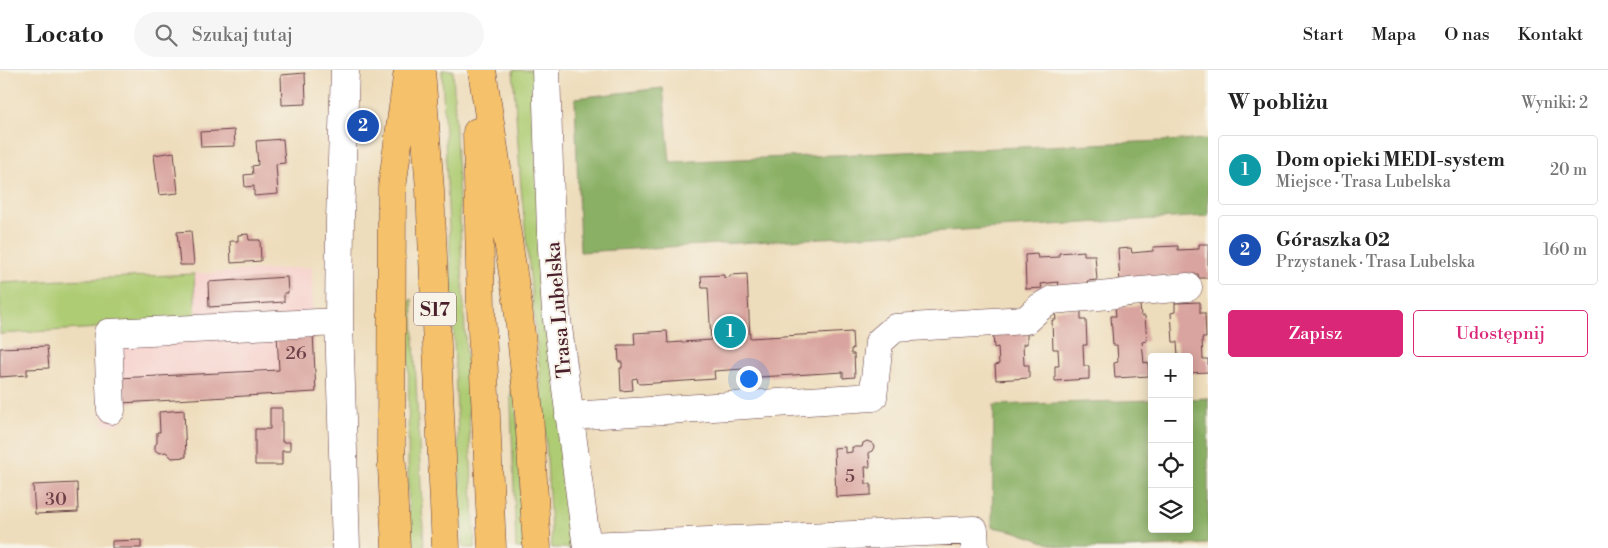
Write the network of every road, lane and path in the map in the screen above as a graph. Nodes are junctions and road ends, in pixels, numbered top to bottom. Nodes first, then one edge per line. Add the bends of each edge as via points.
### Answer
1 (345, 70) edge
2 (408, 70) edge
3 (422, 70) edge
4 (475, 70) edge
5 (482, 70) edge
6 (546, 70) edge
7 (1188, 287) dead end
8 (339, 322) junction
9 (111, 410) dead end
10 (569, 416) junction
11 (587, 547) edge
12 (346, 548) edge
13 (396, 548) edge
14 (446, 548) edge
15 (492, 548) edge
16 (536, 548) edge
17 (975, 548) edge

1 - 8 street
2 - 13 highway via 392,188 391,447
3 - 14 highway, S17
4 - 15 highway, S17
5 - 16 highway via 518,306 529,413
6 - 10 street, Trasa Lubelska via 556,312
7 - 10 street via 1052,300 1026,320 895,328 879,342 873,397
8 - 9 street via 108,333
8 - 12 street
10 - 11 street, Trasa Lubelska
11 - 17 street via 974,530

